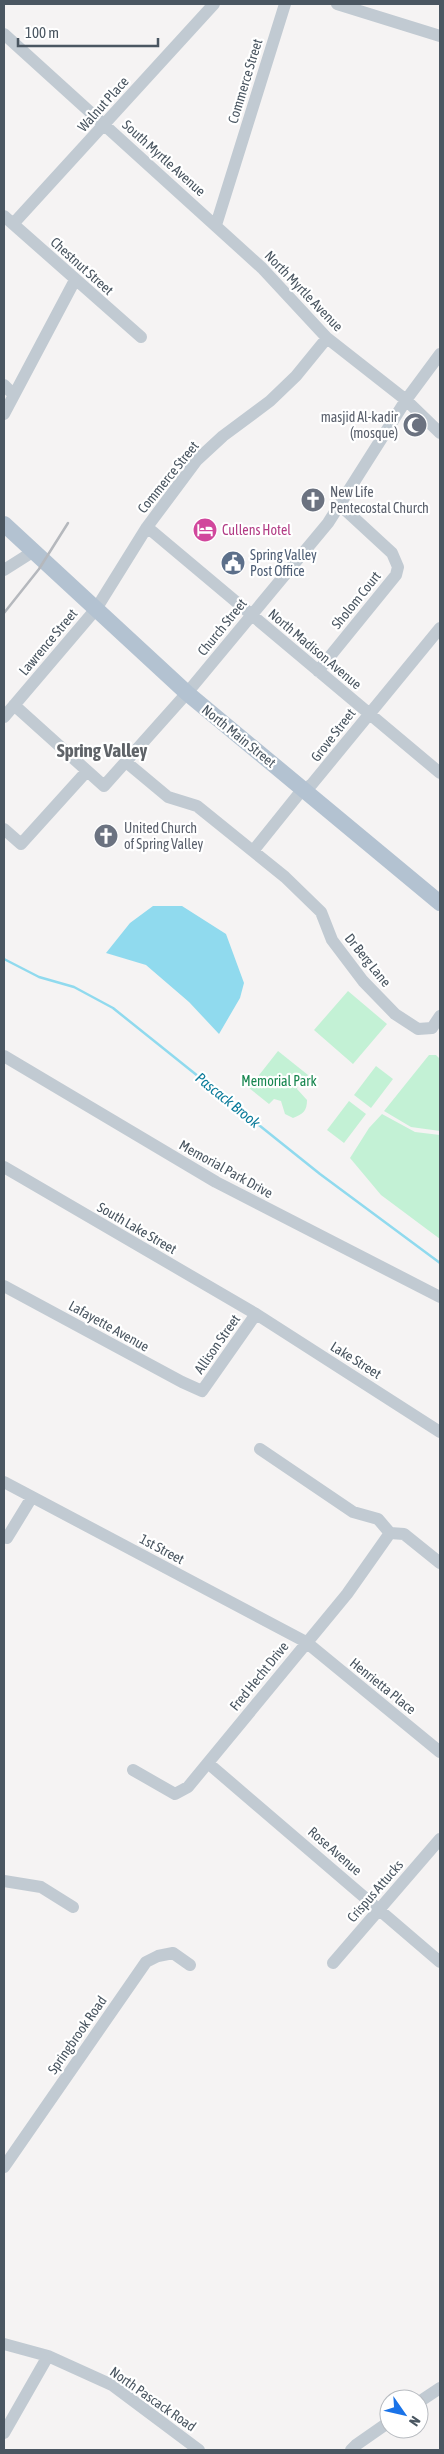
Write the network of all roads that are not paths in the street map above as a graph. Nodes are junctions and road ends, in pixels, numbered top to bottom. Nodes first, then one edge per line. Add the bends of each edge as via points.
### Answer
1 (214, 4) edge
2 (285, 4) edge
3 (337, 4) edge
4 (4, 34) edge
5 (440, 36) edge
6 (104, 125) junction
7 (8, 220) edge
8 (216, 225) junction
9 (75, 280) junction
10 (141, 337) dead end
11 (327, 338) junction
12 (440, 354) edge
13 (4, 385) edge
14 (14, 395) junction
15 (406, 400) junction
16 (4, 414) edge
17 (440, 433) edge
18 (340, 505) junction
19 (4, 524) edge
20 (148, 527) junction
21 (34, 552) junction
22 (4, 569) edge
23 (96, 609) junction
24 (251, 615) junction
25 (440, 628) edge
26 (318, 671) junction
27 (188, 693) junction
28 (14, 705) junction
29 (368, 714) junction
30 (4, 717) edge
31 (126, 762) junction
32 (87, 771) junction
33 (440, 773) edge
34 (305, 790) junction
35 (4, 829) edge
36 (253, 851) junction
37 (440, 903) edge
38 (440, 1016) edge
39 (436, 1031) edge
40 (4, 1056) edge
41 (4, 1167) edge
42 (4, 1286) edge
43 (440, 1297) edge
44 (256, 1314) junction
45 (202, 1391) joint
46 (440, 1432) edge
47 (260, 1449) dead end
48 (4, 1482) edge
49 (32, 1497) junction
50 (390, 1533) junction
51 (4, 1536) edge
52 (440, 1563) edge
53 (306, 1642) junction
54 (440, 1752) edge
55 (209, 1764) junction
56 (133, 1770) dead end
57 (440, 1839) edge
58 (4, 1881) edge
59 (74, 1907) dead end
60 (379, 1908) junction
61 (333, 1962) dead end
62 (440, 1962) edge
63 (190, 1965) dead end
64 (4, 2167) edge
65 (4, 2344) edge
66 (48, 2356) junction
67 (440, 2388) edge
68 (429, 2395) edge
69 (379, 2429) edge
70 (4, 2433) edge
71 (199, 2450) edge
72 (351, 2450) edge

1 - 6 street, Walnut Place
2 - 8 street, Commerce Street
3 - 5 street
4 - 6 street, South Myrtle Avenue
6 - 7 street, Walnut Place
6 - 8 street, South Myrtle Avenue
7 - 9 street, Chestnut Street
8 - 11 street, North Myrtle Avenue via 262,268
9 - 10 street, Chestnut Street
9 - 14 street
11 - 15 street, North Myrtle Avenue
11 - 20 street, Commerce Street via 296,376 270,401 223,436 198,460
12 - 15 street, Church Street
13 - 14 street
14 - 16 street
15 - 17 street, North Myrtle Avenue
15 - 18 street, Church Street
18 - 24 street, Church Street
18 - 26 street, Sholom Court via 392,553 398,567 396,575
19 - 21 main road, North Main Street
20 - 23 street, Commerce Street
20 - 24 street, North Madison Avenue
21 - 22 street
21 - 23 main road, North Main Street
23 - 27 main road, North Main Street
23 - 28 street, Lawrence Street
24 - 26 street, North Madison Avenue
24 - 27 street, Church Street
25 - 29 street, Grove Street
26 - 29 street, North Madison Avenue
27 - 31 street, Church Street
27 - 34 main road, North Main Street
28 - 30 street, Lawrence Street
28 - 32 street
29 - 33 street, North Madison Avenue
29 - 34 street, Grove Street
31 - 32 street, Church Street via 104,786
31 - 36 street, Dr Berg Lane via 168,797 197,806
32 - 35 street via 20,844
34 - 36 street
34 - 37 main road, North Main Street
36 - 39 street, Dr Berg Lane via 321,912 332,940 363,981 395,1014 418,1029
38 - 39 street
40 - 43 street, Memorial Park Drive via 216,1182
41 - 44 street, South Lake Street
42 - 45 street, Lafayette Avenue
44 - 45 street, Allison Street
44 - 46 street, Lake Street
47 - 50 street via 353,1512 378,1519
48 - 49 street, 1st Street
49 - 51 street via 7,1538
49 - 53 street, 1st Street
50 - 52 street via 404,1534
50 - 53 street, Fred Hecht Drive via 347,1594
53 - 54 street, Henrietta Place
53 - 55 street, Fred Hecht Drive
55 - 56 street, Fred Hecht Drive via 188,1787 175,1794
55 - 60 street, Rose Avenue
57 - 60 street, Crispus Attucks
58 - 59 street via 41,1887
60 - 61 street, Crispus Attucks
60 - 62 street, Rose Avenue
63 - 64 street, Springbrook Road via 173,1953 146,1962
65 - 66 street, North Pascack Road
66 - 70 street
66 - 71 street, North Pascack Road via 112,2386
67 - 68 street
69 - 72 street

